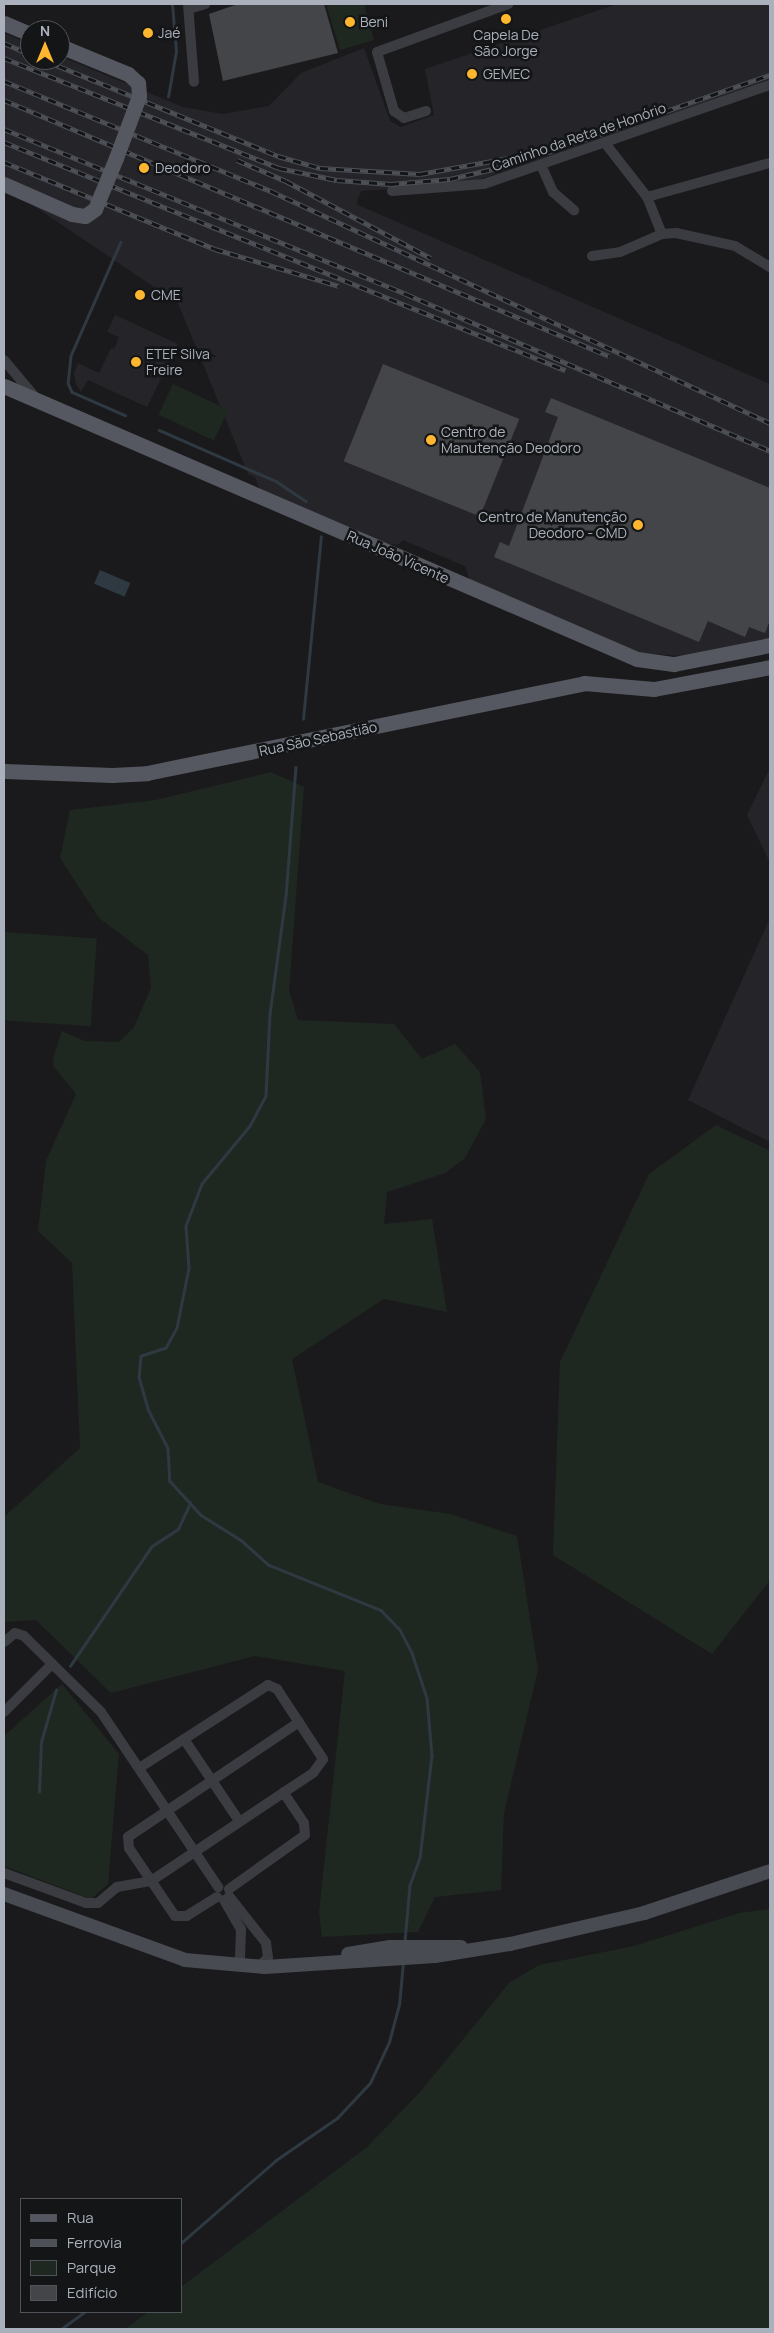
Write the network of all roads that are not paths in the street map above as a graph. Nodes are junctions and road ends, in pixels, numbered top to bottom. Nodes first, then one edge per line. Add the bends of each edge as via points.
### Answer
1 (205, 4) edge
2 (503, 4) edge
3 (188, 6) edge
4 (4, 23) edge
5 (20, 30) edge
6 (70, 50) edge
7 (194, 82) dead end
8 (770, 85) edge
9 (426, 111) dead end
10 (604, 143) junction
11 (770, 163) edge
12 (541, 165) junction
13 (4, 184) edge
14 (392, 191) dead end
15 (647, 197) junction
16 (574, 210) dead end
17 (662, 234) junction
18 (592, 256) dead end
19 (770, 267) edge
20 (4, 360) edge
21 (4, 386) edge
22 (36, 399) junction
23 (770, 644) edge
24 (770, 667) edge
25 (4, 771) edge
26 (4, 1642) edge
27 (52, 1664) junction
28 (4, 1712) edge
29 (299, 1722) junction
30 (184, 1739) junction
31 (140, 1768) junction
32 (211, 1780) junction
33 (283, 1792) junction
34 (168, 1810) junction
35 (239, 1821) junction
36 (195, 1851) junction
37 (768, 1870) edge
38 (4, 1873) edge
39 (151, 1880) junction
40 (4, 1894) edge
41 (223, 1894) junction
42 (253, 1963) junction

1 - 3 street
2 - 9 street via 377,52 394,111 404,118
3 - 7 street
4 - 5 main road
6 - 13 main road, bridge via 128,74 137,82 140,96 96,207 85,216 72,214
8 - 10 street, Caminho da Reta de Honório
10 - 12 street, Caminho da Reta de Honório
10 - 15 street
11 - 15 street
12 - 14 street, Caminho da Reta de Honório via 477,186
12 - 16 street via 553,192
15 - 17 street
17 - 18 street via 632,249
17 - 19 street via 692,235 735,246
20 - 22 street, Rua João Vicente
21 - 22 main road, Rua João Vicente
22 - 23 main road, Rua João Vicente via 637,658 674,664
24 - 25 main road, Rua São Sebastião via 662,688 629,689 584,683 147,773
26 - 27 street via 13,1634 20,1634
27 - 28 street
27 - 31 street via 101,1712
29 - 30 street via 277,1689 268,1685
29 - 32 street
29 - 33 street via 322,1762 318,1769
30 - 31 street
30 - 32 street
31 - 34 street
32 - 34 street
32 - 35 street
33 - 35 street
33 - 41 street via 304,1823 305,1835
34 - 36 street
34 - 39 street via 131,1834 128,1841
35 - 36 street
36 - 39 street
36 - 41 street
37 - 42 main road via 720,1890 609,1923 473,1949
38 - 39 street via 92,1904 117,1887
39 - 41 street via 178,1917
40 - 42 main road via 178,1958
41 - 42 street via 241,1929
41 - 42 street via 266,1943

